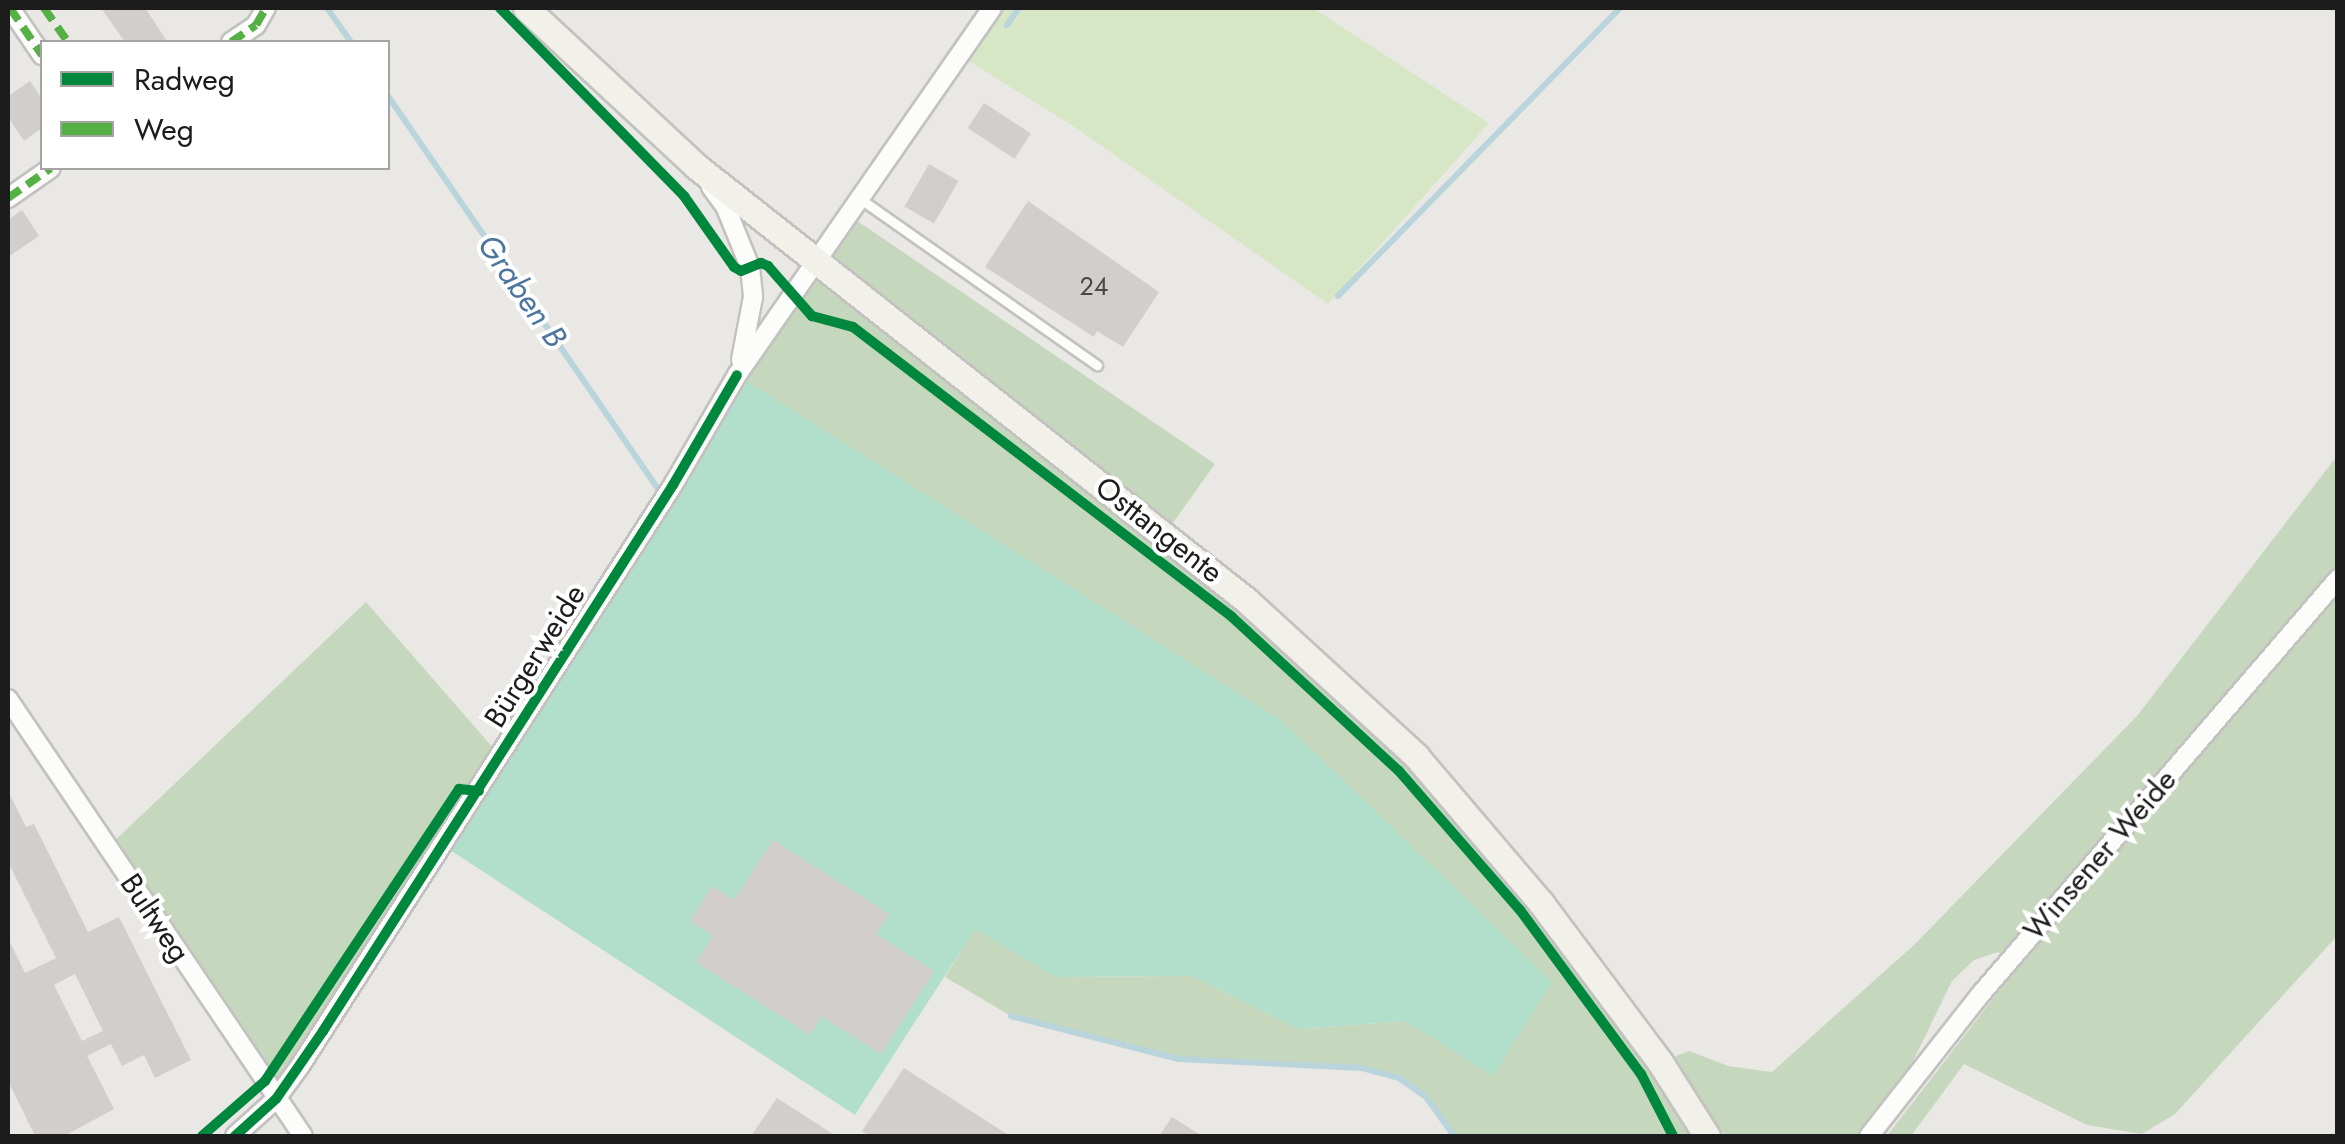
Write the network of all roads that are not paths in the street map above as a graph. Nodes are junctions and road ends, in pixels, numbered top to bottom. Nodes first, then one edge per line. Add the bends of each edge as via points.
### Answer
1 (10, 8) edge
2 (266, 8) edge
3 (526, 8) edge
4 (992, 8) edge
5 (234, 40) edge
6 (40, 52) edge
7 (697, 167) junction
8 (49, 170) edge
9 (8, 198) edge
10 (859, 198) junction
11 (814, 262) junction
12 (1097, 365) dead end
13 (737, 375) junction
14 (2338, 579) edge
15 (8, 699) edge
16 (276, 1099) junction
17 (235, 1136) edge
18 (303, 1136) edge
19 (1703, 1136) edge
20 (1869, 1136) edge

1 - 6 street
2 - 5 street
3 - 7 main road, Osttangente
4 - 10 street, Bürgerweide
7 - 11 main road, Osttangente
7 - 13 street, Bürgerweide via 726,208 750,267 753,296
8 - 9 street
10 - 11 street, Bürgerweide
10 - 12 lane
11 - 13 street, Bürgerweide
11 - 19 main road, Osttangente via 1246,600 1416,756 1541,904 1692,1110
13 - 16 street, Bürgerweide via 494,768
14 - 20 street, Winsener Weide via 1980,995
15 - 16 street, Bultweg
16 - 17 street, Bürgerweide
16 - 18 street, Bultweg

